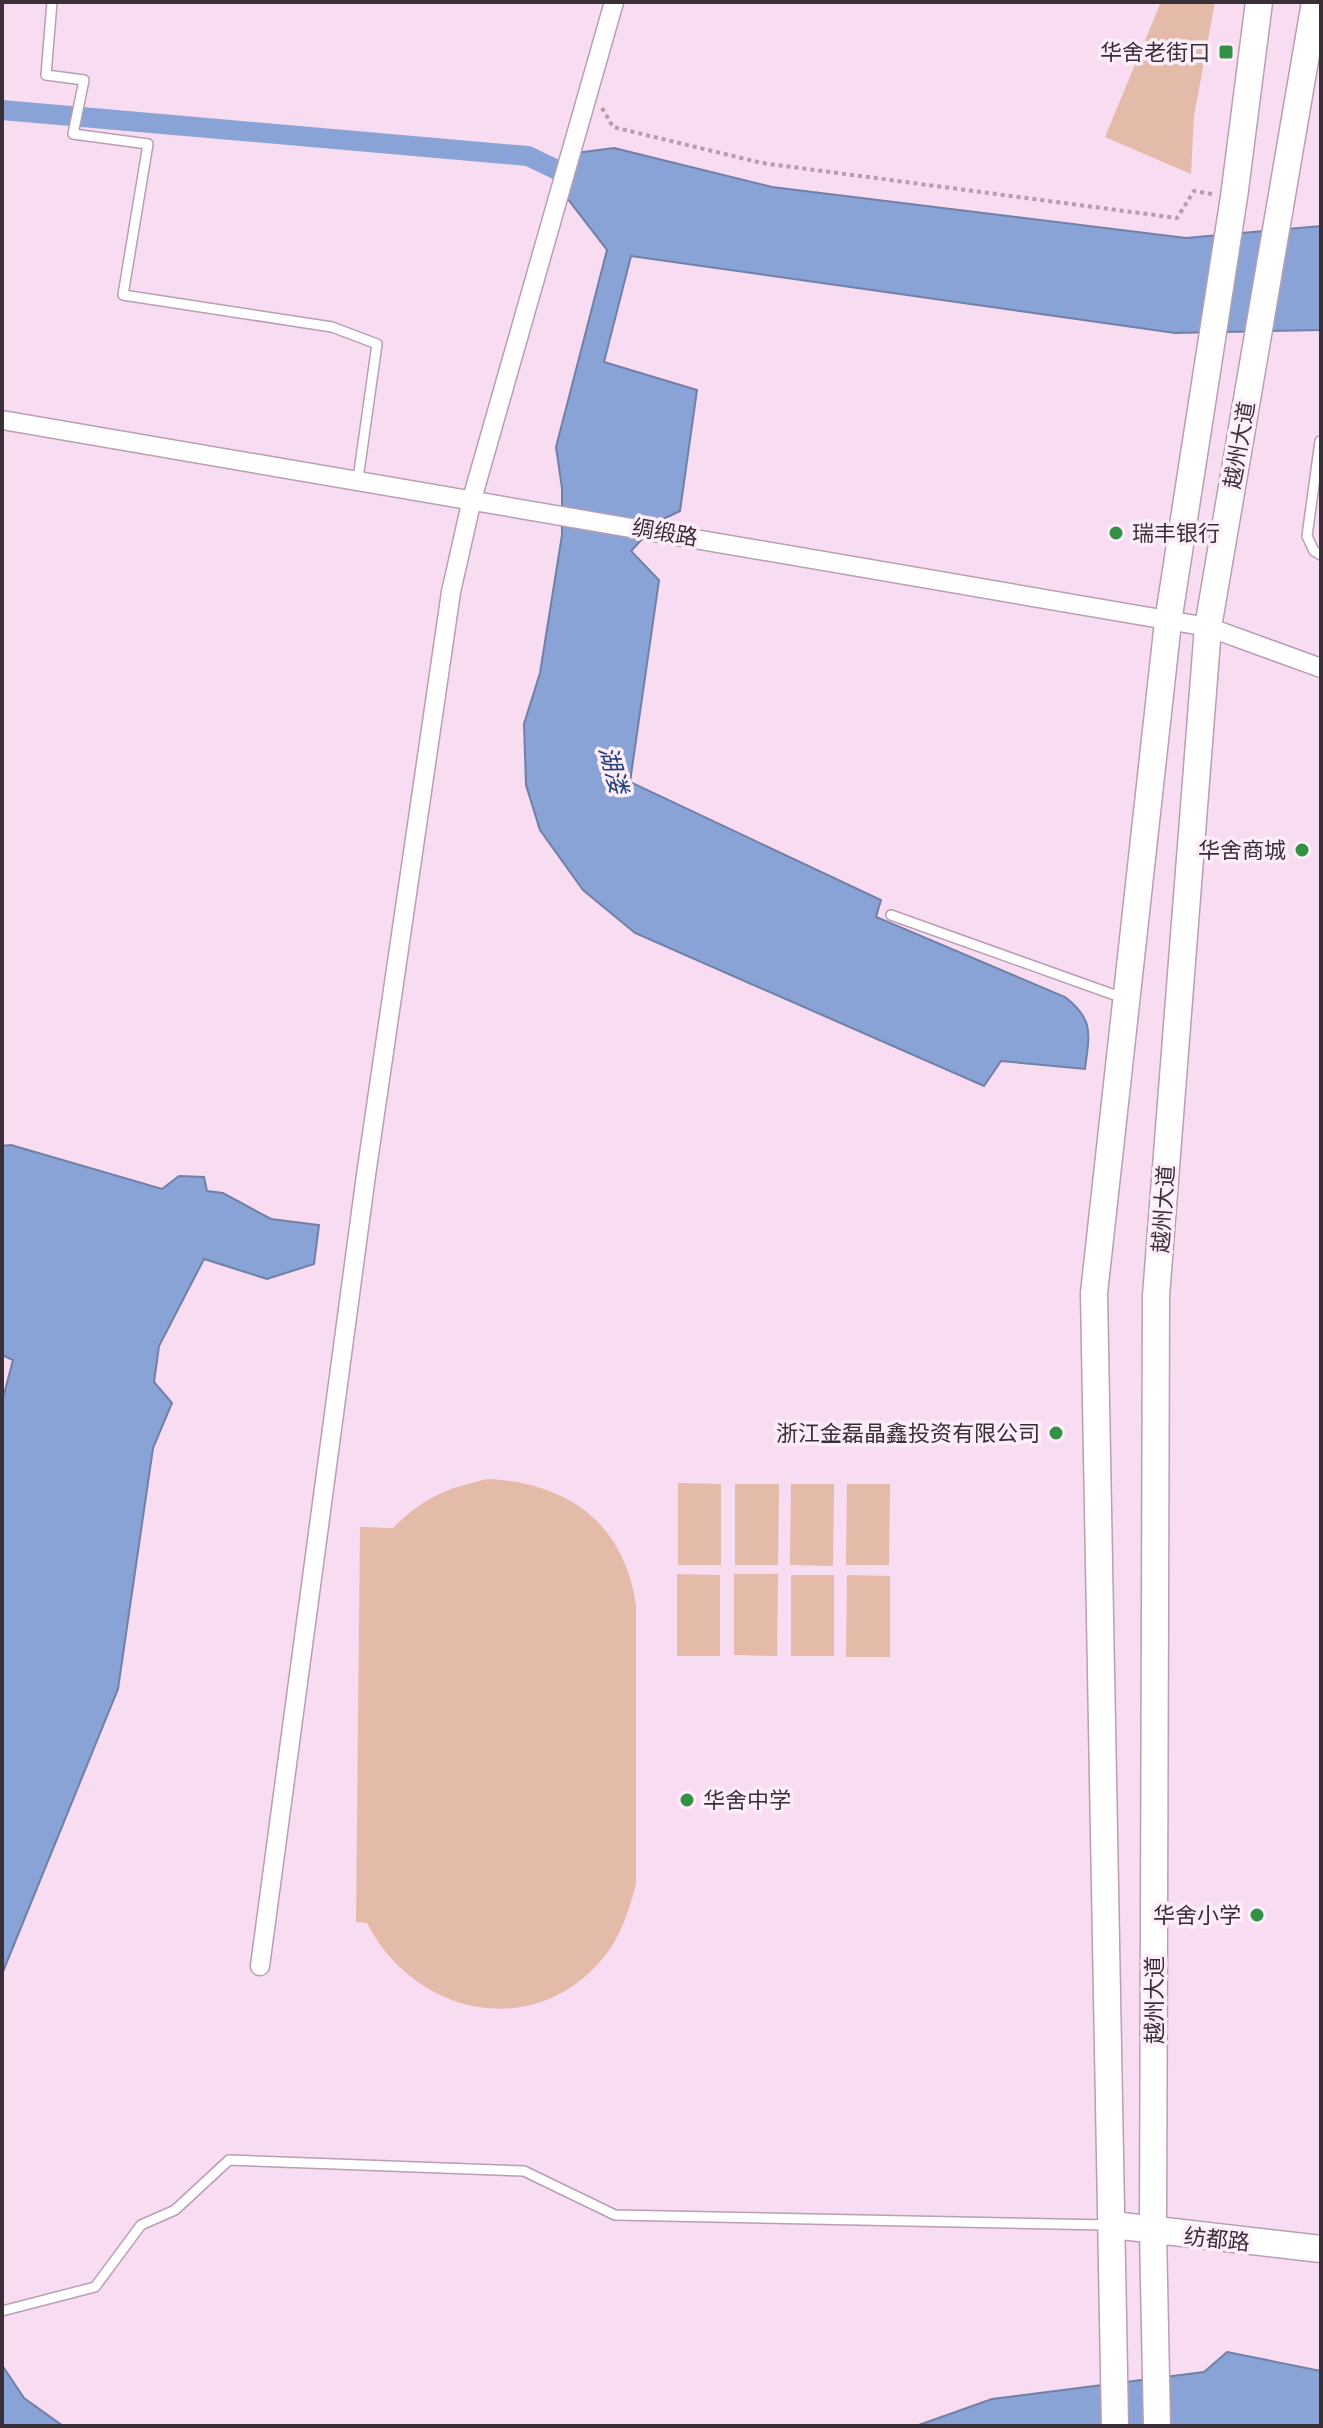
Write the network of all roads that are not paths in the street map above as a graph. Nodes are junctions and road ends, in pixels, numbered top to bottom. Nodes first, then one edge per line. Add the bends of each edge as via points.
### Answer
1 (52, 2) edge
2 (614, 2) edge
3 (1259, 2) edge
4 (1315, 2) edge
5 (2, 420) edge
6 (1320, 441) edge
7 (358, 479) junction
8 (472, 499) junction
9 (1321, 555) edge
10 (1168, 622) junction
11 (1208, 627) junction
12 (1321, 668) edge
13 (891, 915) dead end
14 (1126, 999) junction
15 (260, 1966) dead end
16 (1113, 2225) junction
17 (1153, 2232) junction
18 (1321, 2249) edge
19 (2, 2311) edge
20 (1115, 2426) edge
21 (1157, 2426) edge

1 - 7 lane via 46,75 84,80 73,134 148,144 123,295 332,327 377,344
2 - 8 street
3 - 10 main road, 越州大道
4 - 11 main road, 越州大道
5 - 7 street, 绸缎路
6 - 9 lane via 1307,536
7 - 8 street, 绸缎路
8 - 10 street, 绸缎路
8 - 15 street via 451,592 366,1175
10 - 11 street, 绸缎路
10 - 14 main road, 越州大道
11 - 12 street, 绸缎路
11 - 17 main road, 越州大道 via 1156,1296
13 - 14 lane
14 - 16 main road, 越州大道 via 1094,1293
16 - 17 main road, 纺都路
16 - 19 lane via 615,2215 524,2171 229,2160 175,2210 141,2225 95,2287
16 - 20 main road, 越州大道
17 - 18 main road, 纺都路
17 - 21 main road, 越州大道

